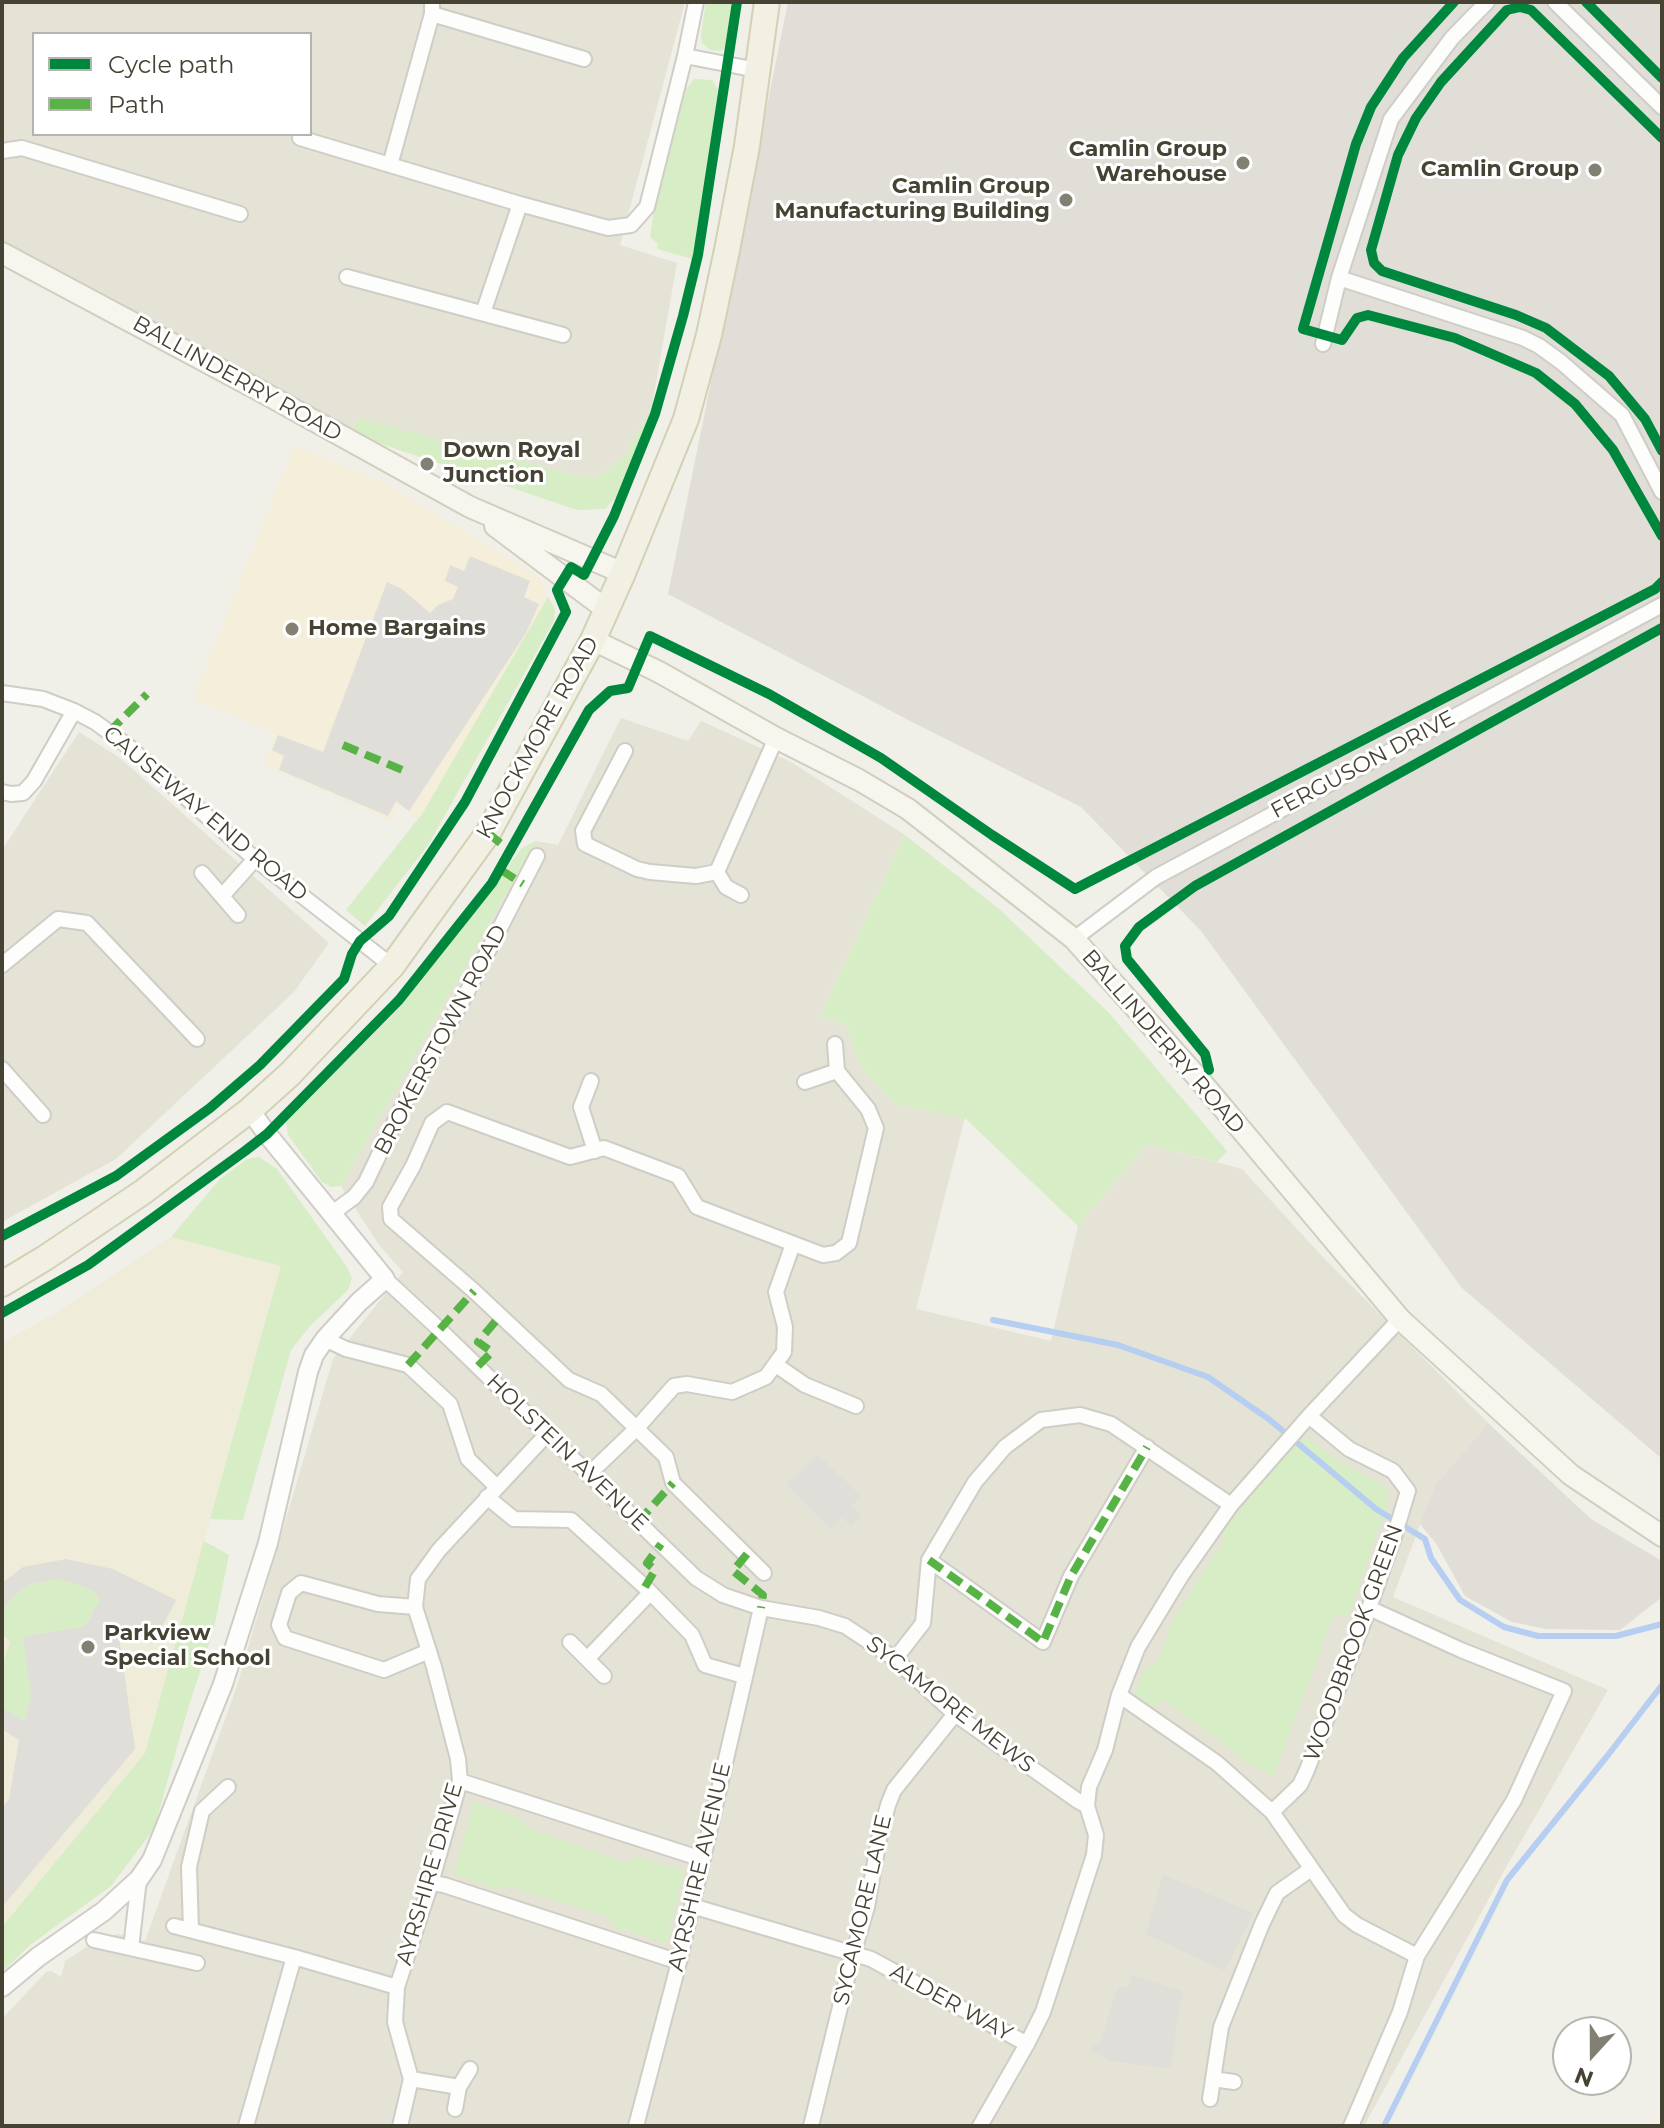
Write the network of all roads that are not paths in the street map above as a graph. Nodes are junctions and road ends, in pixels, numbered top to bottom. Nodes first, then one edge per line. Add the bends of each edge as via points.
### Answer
1 (696, 2) edge
2 (767, 2) edge
3 (1487, 2) edge
4 (1555, 2) edge
5 (432, 8) edge
6 (685, 56) junction
7 (584, 59) dead end
8 (757, 70) junction
9 (1662, 107) edge
10 (300, 138) dead end
11 (2, 151) edge
12 (390, 165) junction
13 (520, 204) junction
14 (240, 214) dead end
15 (2, 253) edge
16 (347, 277) dead end
17 (1339, 278) junction
18 (483, 313) junction
19 (563, 335) dead end
20 (1323, 344) dead end
21 (1662, 492) edge
22 (470, 507) junction
23 (623, 573) junction
24 (1662, 605) edge
25 (607, 610) junction
26 (593, 640) junction
27 (2, 693) edge
28 (74, 711) junction
29 (776, 738) junction
30 (625, 751) dead end
31 (2, 792) edge
32 (537, 856) dead end
33 (255, 859) junction
34 (717, 872) junction
35 (202, 873) dead end
36 (741, 895) dead end
37 (222, 896) junction
38 (238, 915) dead end
39 (1074, 939) junction
40 (2, 965) edge
41 (392, 966) junction
42 (197, 1039) dead end
43 (835, 1044) dead end
44 (2, 1069) edge
45 (837, 1071) junction
46 (591, 1081) dead end
47 (805, 1082) dead end
48 (250, 1110) junction
49 (43, 1115) dead end
50 (595, 1151) junction
51 (331, 1214) junction
52 (793, 1244) junction
53 (385, 1279) junction
54 (2, 1284) edge
55 (1400, 1319) junction
56 (325, 1339) junction
57 (776, 1365) junction
58 (856, 1406) dead end
59 (1309, 1416) junction
60 (636, 1429) junction
61 (547, 1434) junction
62 (1147, 1447) junction
63 (588, 1475) junction
64 (492, 1492) junction
65 (1231, 1505) junction
66 (1662, 1536) edge
67 (929, 1560) junction
68 (764, 1573) dead end
69 (650, 1593) junction
70 (415, 1607) junction
71 (761, 1608) junction
72 (1369, 1608) junction
73 (570, 1642) dead end
74 (429, 1651) junction
75 (587, 1659) junction
76 (895, 1659) junction
77 (604, 1676) dead end
78 (744, 1676) junction
79 (1119, 1695) junction
80 (955, 1714) junction
81 (460, 1781) junction
82 (228, 1787) dead end
83 (1087, 1806) junction
84 (1272, 1812) junction
85 (702, 1859) junction
86 (1311, 1869) junction
87 (139, 1879) junction
88 (431, 1883) junction
89 (692, 1906) junction
90 (174, 1926) dead end
91 (191, 1930) junction
92 (94, 1940) dead end
93 (131, 1948) junction
94 (853, 1954) junction
95 (1417, 1956) junction
96 (294, 1957) junction
97 (679, 1962) junction
98 (197, 1963) dead end
99 (2, 1987) edge
100 (397, 1987) junction
101 (1027, 2044) junction
102 (470, 2069) dead end
103 (411, 2079) junction
104 (1213, 2079) junction
105 (1234, 2082) dead end
106 (459, 2087) junction
107 (1210, 2099) dead end
108 (455, 2109) dead end
109 (246, 2126) edge
110 (400, 2126) edge
111 (636, 2126) edge
112 (811, 2126) edge
113 (980, 2126) edge
114 (1351, 2126) edge

1 - 6 street
2 - 8 main road, KNOCKMORE ROAD
3 - 17 street via 1452,38 1391,119
4 - 9 street
5 - 7 street
5 - 12 street
6 - 8 street
6 - 13 street via 647,207 631,225 608,228
8 - 23 main road, KNOCKMORE ROAD via 709,335 686,419
10 - 12 street
11 - 14 street via 22,148
12 - 13 street
13 - 18 street
15 - 22 main road, BALLINDERRY ROAD
16 - 18 street
17 - 20 street
17 - 21 street via 1539,346 1622,415
18 - 19 street
22 - 23 main road, BALLINDERRY ROAD
22 - 25 main road, BALLINDERRY ROAD
23 - 25 main road, KNOCKMORE ROAD
24 - 39 street, FERGUSON DRIVE via 1156,877
25 - 26 main road, KNOCKMORE ROAD
26 - 29 main road, BALLINDERRY ROAD
26 - 41 main road, KNOCKMORE ROAD via 488,833
27 - 28 street, CAUSEWAY END ROAD via 43,699
28 - 31 street via 34,781 23,793
28 - 33 street, CAUSEWAY END ROAD via 128,746
29 - 34 street
29 - 39 main road, BALLINDERRY ROAD via 908,809
30 - 34 street via 621,774 583,831 585,844 650,872
32 - 51 street, BROKERSTOWN ROAD via 366,1182
33 - 37 street
33 - 41 street, CAUSEWAY END ROAD
34 - 36 street via 726,887
35 - 37 street
37 - 38 street
39 - 55 main road, BALLINDERRY ROAD
40 - 42 street via 58,919 87,923
41 - 48 main road, KNOCKMORE ROAD
43 - 45 street
44 - 49 street
45 - 47 street
45 - 52 street via 868,1109 876,1128 861,1196 849,1243 836,1253 823,1255
46 - 50 street via 581,1107
48 - 51 street
48 - 54 main road, KNOCKMORE ROAD via 143,1192
50 - 52 street via 604,1148 678,1176 697,1207
50 - 60 street via 570,1157 447,1112 432,1123 390,1207 391,1219 569,1380 601,1394
51 - 53 street
52 - 57 street via 776,1292 785,1327 784,1352
53 - 56 street
53 - 61 street, HOLSTEIN AVENUE
55 - 59 street
55 - 66 main road, BALLINDERRY ROAD via 1571,1475
56 - 64 street via 408,1365 450,1404 468,1459
56 - 87 street via 308,1372 268,1543 223,1684 152,1860
57 - 58 street via 805,1385
57 - 60 street via 766,1377 732,1392 674,1386
59 - 65 street
59 - 72 street, WOODBROOK GREEN via 1349,1449 1393,1471 1408,1491
60 - 63 street
60 - 68 street via 666,1457 673,1483
61 - 63 street, HOLSTEIN AVENUE
61 - 64 street
62 - 65 street
62 - 67 street via 1111,1424 1080,1415 1041,1420 1005,1447 975,1482
62 - 67 street via 1071,1576 1043,1642
63 - 71 street, HOLSTEIN AVENUE via 696,1578 723,1595
64 - 69 street via 514,1519 571,1520
64 - 70 street via 418,1579
65 - 79 street via 1145,1635
67 - 76 street via 923,1623
69 - 75 street
69 - 78 street via 692,1635 705,1665
70 - 74 street, AYRSHIRE DRIVE
70 - 74 street via 378,1604 301,1583 289,1593 279,1625 285,1638 384,1670
71 - 76 street, SYCAMORE MEWS via 845,1626
71 - 78 street, AYRSHIRE AVENUE
72 - 84 street, WOODBROOK GREEN via 1300,1785
72 - 95 street via 1564,1691 1514,1800
73 - 75 street
74 - 81 street, AYRSHIRE DRIVE
75 - 77 street
76 - 80 street, SYCAMORE MEWS
78 - 85 street, AYRSHIRE AVENUE
79 - 83 street
79 - 84 street via 1217,1763
80 - 83 street, SYCAMORE MEWS
80 - 94 street, SYCAMORE LANE via 894,1790
81 - 85 street
81 - 88 street, AYRSHIRE DRIVE
82 - 91 street via 202,1811 189,1867
83 - 101 street via 1096,1835 1094,1855 1043,2012
84 - 86 street
85 - 89 street, AYRSHIRE AVENUE
86 - 95 street via 1344,1915
86 - 104 street via 1277,1893 1262,1924 1221,2027
87 - 93 street
87 - 99 street
88 - 97 street
88 - 100 street, AYRSHIRE DRIVE
89 - 94 street, ALDER WAY
89 - 97 street, AYRSHIRE AVENUE
90 - 91 street
91 - 96 street
92 - 93 street
93 - 98 street
94 - 101 street, ALDER WAY via 882,1964
94 - 112 street, SYCAMORE LANE
95 - 114 street via 1400,2012
96 - 100 street
96 - 109 street
97 - 111 street, AYRSHIRE AVENUE
100 - 103 street, AYRSHIRE DRIVE via 395,2022
101 - 113 street
102 - 106 street
103 - 106 street
103 - 110 street, AYRSHIRE DRIVE
104 - 105 street
104 - 107 street
106 - 108 street

